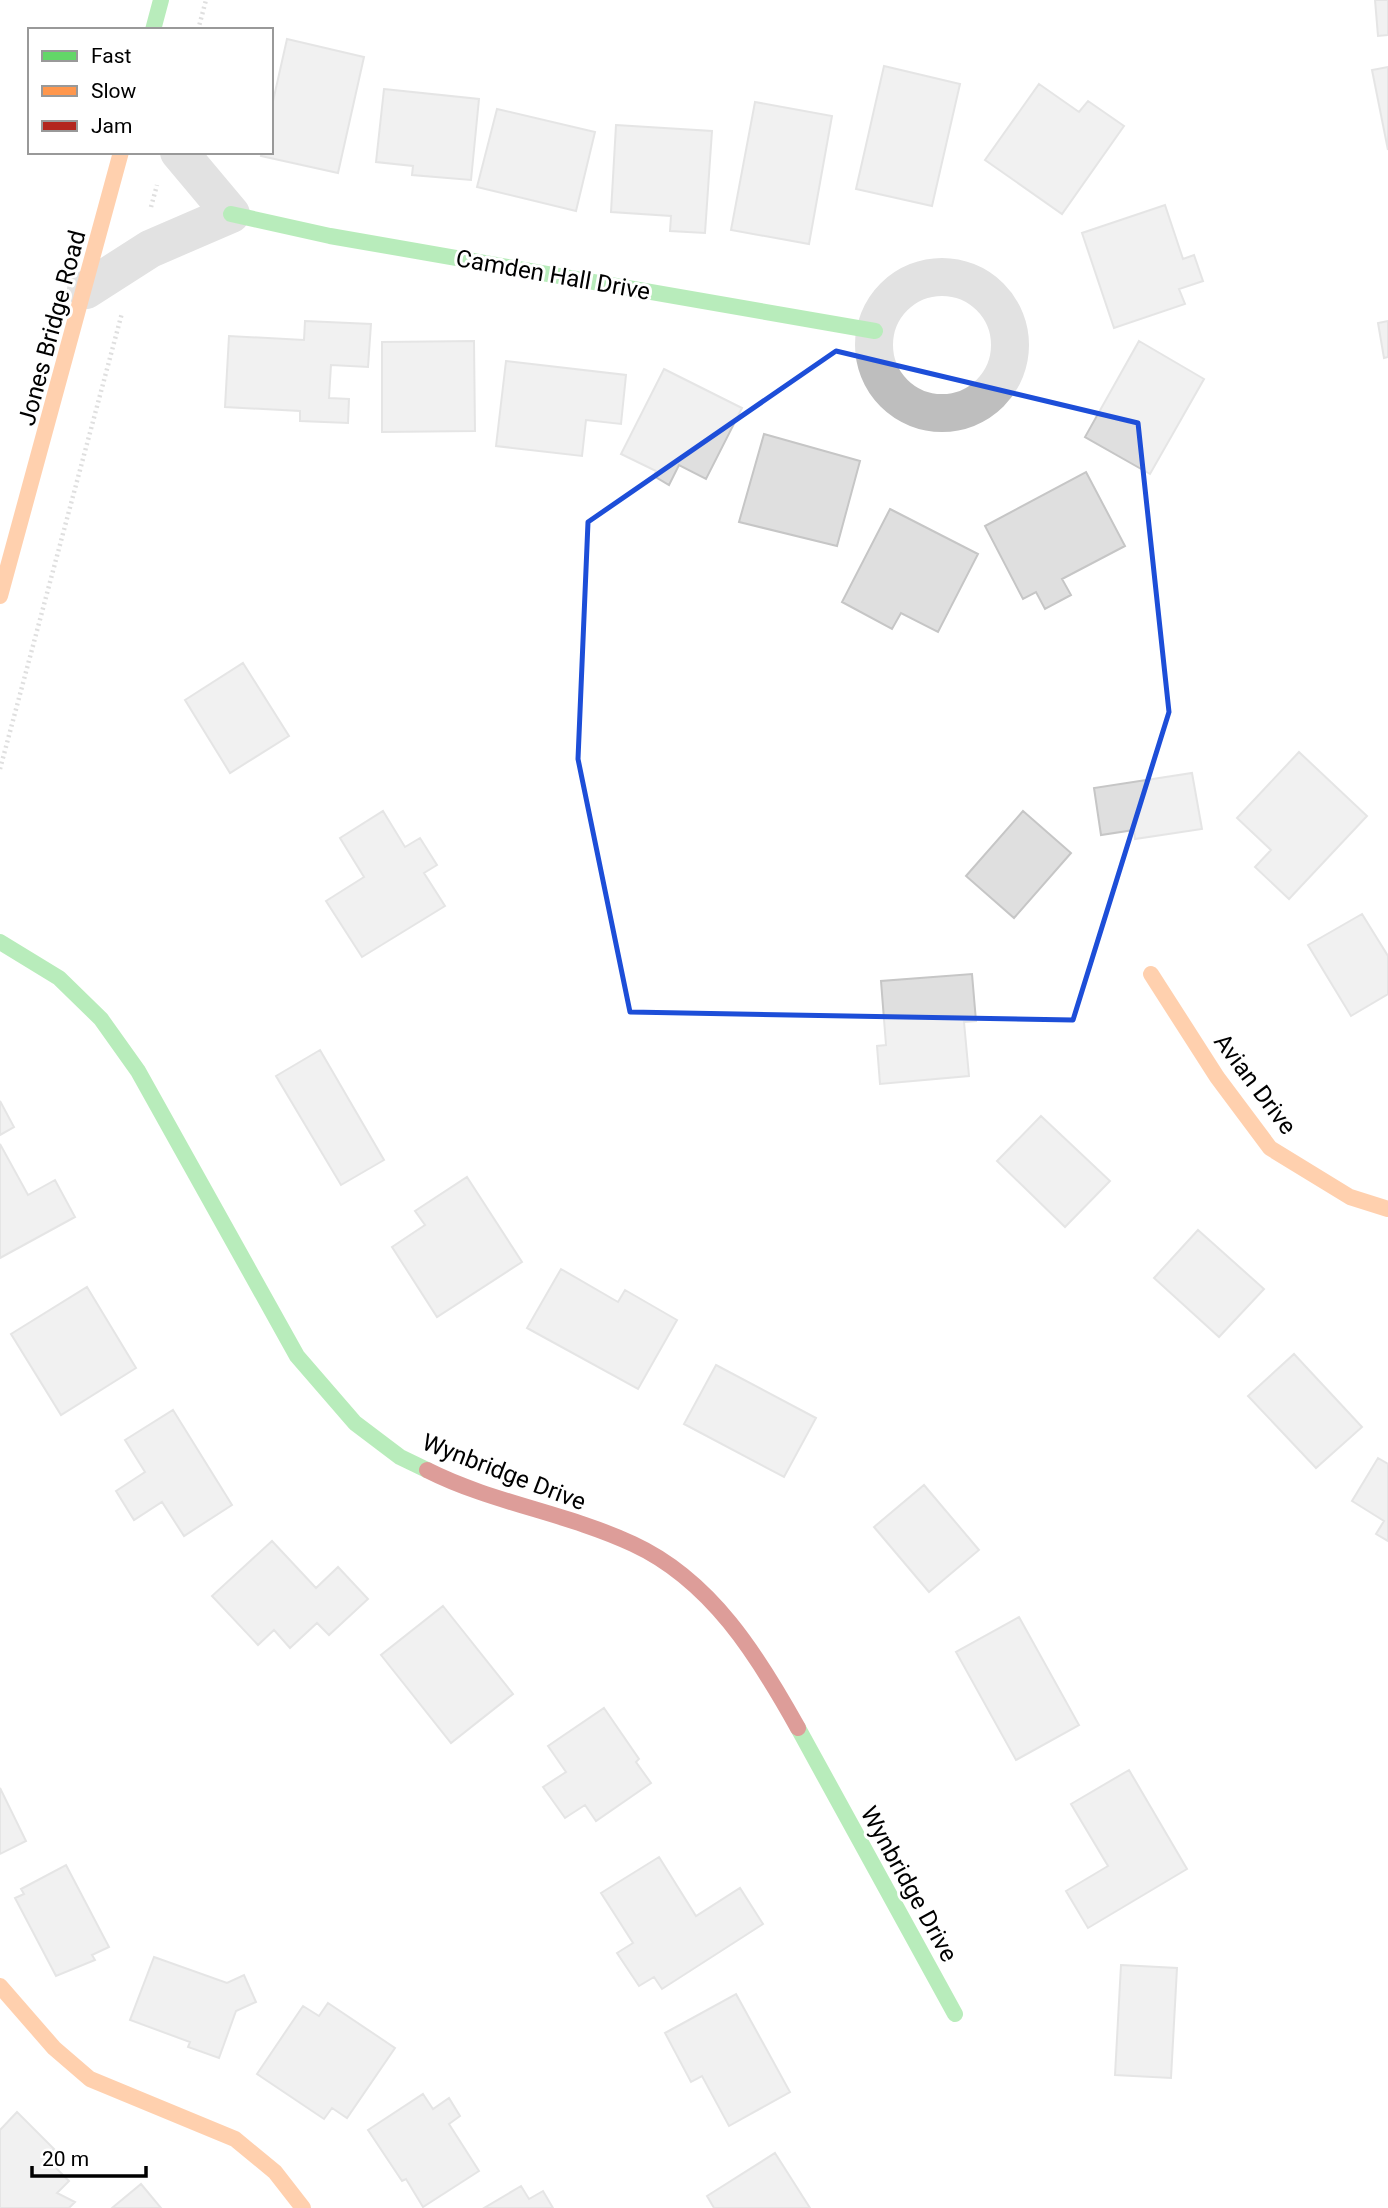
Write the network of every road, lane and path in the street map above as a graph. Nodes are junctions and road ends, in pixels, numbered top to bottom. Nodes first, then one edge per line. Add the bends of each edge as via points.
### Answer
1 (161, 0) edge
2 (206, 0) edge
3 (154, 28) edge
4 (199, 28) edge
5 (120, 154) edge
6 (170, 163) edge
7 (231, 214) junction
8 (137, 257) junction
9 (86, 290) junction
10 (875, 331) dead end
11 (0, 596) edge
12 (0, 769) edge
13 (0, 942) edge
14 (1151, 974) dead end
15 (1388, 1209) edge
16 (0, 1986) edge
17 (954, 2014) dead end
18 (303, 2208) edge

1 - 3 street
2 - 4 path
5 - 9 street, Jones Bridge Road
6 - 7 street
6 - 8 path
7 - 8 street
7 - 10 street, Camden Hall Drive via 330,236
8 - 9 street
8 - 12 path
9 - 11 street, Jones Bridge Road
13 - 17 street, Wynbridge Drive via 59,978 101,1019 138,1071 297,1356 355,1423 400,1457 440,1477 634,1544 680,1573 721,1610 767,1672
14 - 15 street, Avian Drive via 1216,1077 1270,1147 1350,1197
16 - 18 street via 54,2048 90,2079 235,2139 275,2172

